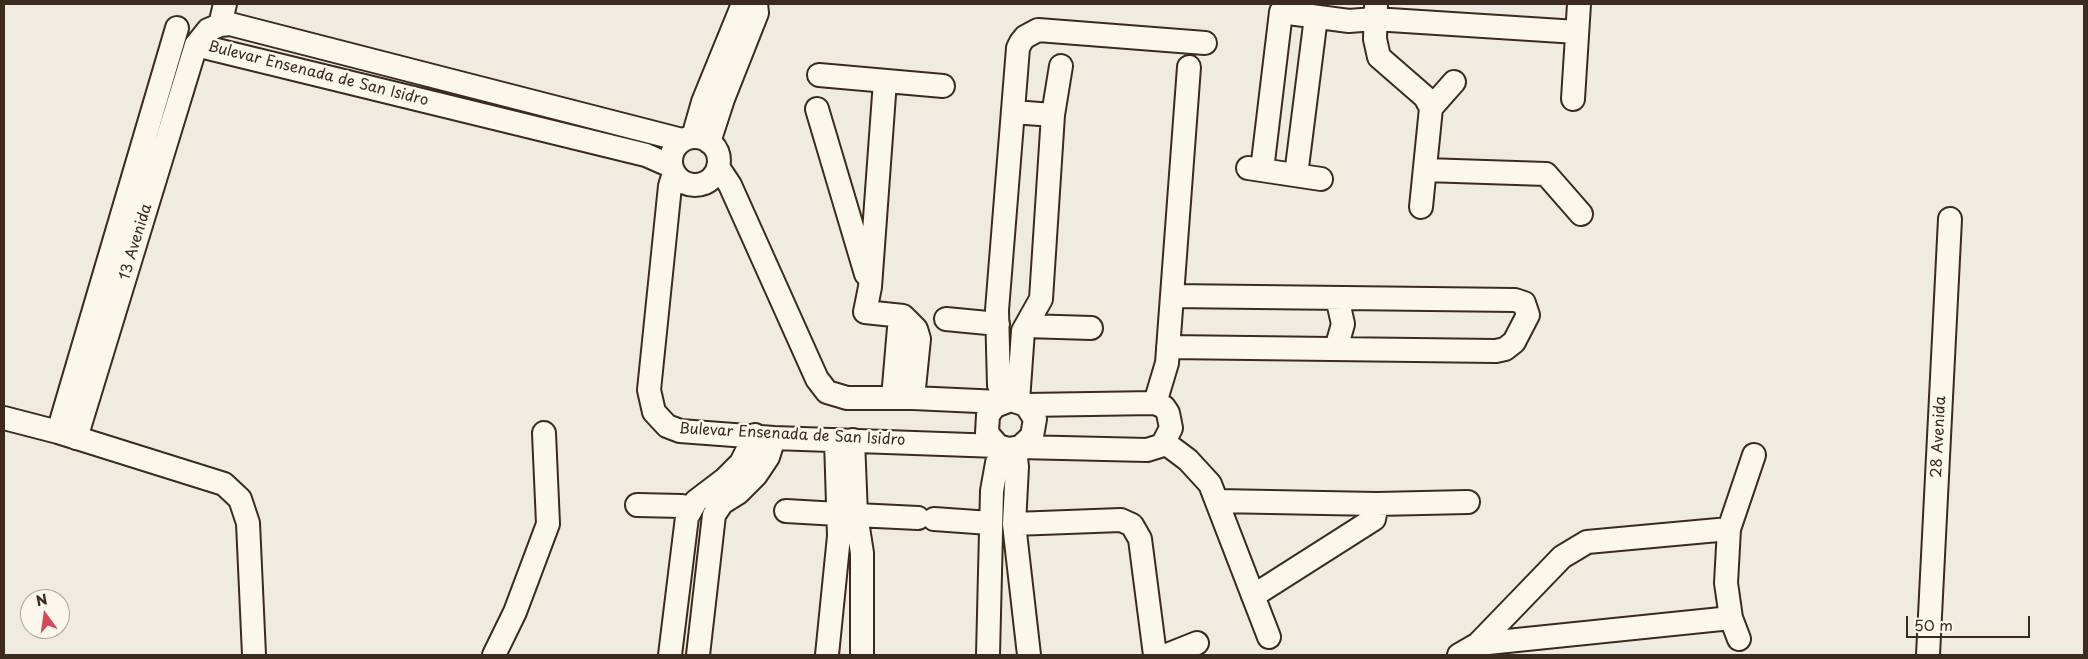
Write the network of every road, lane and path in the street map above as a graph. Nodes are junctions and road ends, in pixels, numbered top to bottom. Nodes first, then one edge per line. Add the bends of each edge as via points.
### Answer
1 (749, 4) edge
2 (756, 4) edge
3 (1579, 4) edge
4 (1375, 11) edge
5 (222, 14) edge
6 (1316, 17) junction
7 (177, 28) dead end
8 (256, 30) junction
9 (1577, 32) junction
10 (1205, 43) dead end
11 (196, 45) junction
12 (251, 57) junction
13 (1061, 66) dead end
14 (1189, 67) dead end
15 (818, 75) dead end
16 (885, 81) junction
17 (1454, 82) dead end
18 (944, 86) dead end
19 (1573, 99) dead end
20 (1431, 108) junction
21 (817, 109) dead end
22 (1013, 112) junction
23 (1053, 115) junction
24 (695, 140) junction
25 (718, 167) junction
26 (672, 170) junction
27 (1425, 170) junction
28 (1296, 175) junction
29 (1321, 179) dead end
30 (1421, 208) dead end
31 (1581, 214) dead end
32 (1950, 219) dead end
33 (870, 287) junction
34 (1172, 296) junction
35 (1334, 298) junction
36 (946, 319) dead end
37 (998, 324) junction
38 (1026, 326) junction
39 (1092, 328) dead end
40 (1168, 347) junction
41 (1336, 349) junction
42 (903, 398) junction
43 (1012, 402) junction
44 (1154, 403) junction
45 (4, 418) edge
46 (544, 433) dead end
47 (67, 435) junction
48 (765, 436) junction
49 (844, 440) junction
50 (1156, 446) junction
51 (1009, 448) junction
52 (1754, 455) dead end
53 (1217, 501) junction
54 (1468, 502) dead end
55 (1377, 504) junction
56 (637, 505) dead end
57 (691, 509) junction
58 (786, 511) dead end
59 (847, 515) junction
60 (990, 522) junction
61 (1014, 524) junction
62 (1729, 529) junction
63 (1253, 596) junction
64 (1731, 618) junction
65 (1270, 638) dead end
66 (1740, 639) dead end
67 (1197, 643) dead end
68 (1478, 644) junction
69 (254, 655) edge
70 (494, 655) edge
71 (670, 655) edge
72 (698, 655) edge
73 (827, 655) edge
74 (862, 655) edge
75 (988, 655) edge
76 (1029, 655) edge
77 (1155, 655) edge
78 (1167, 655) edge
79 (1459, 655) edge
80 (1928, 655) edge

1 - 24 street via 741,9 703,102
2 - 24 street via 757,13 723,99
3 - 9 street
4 - 6 street via 1349,21
4 - 9 street
4 - 20 street via 1379,57 1424,97
5 - 8 street, Bulevar Ensenada de San Isidro via 230,24
5 - 11 street, Bulevar Ensenada de San Isidro
6 - 28 street
6 - 28 street via 1281,12 1255,169
7 - 47 street
8 - 12 street
8 - 24 street, Bulevar Ensenada de San Isidro
9 - 19 street
10 - 22 street via 1038,30 1025,37 1018,48
11 - 12 street, Bulevar Ensenada de San Isidro
11 - 47 street, 13 Avenida
12 - 26 street, Bulevar Ensenada de San Isidro via 646,155
13 - 23 street
14 - 34 street
15 - 16 street
16 - 18 street
16 - 33 street
17 - 20 street
20 - 27 street
21 - 33 street
22 - 23 street
22 - 37 street
23 - 38 street via 1041,299
24 - 25 street via 718,156
24 - 26 street via 674,149
25 - 26 street via 712,178 695,185 683,182
25 - 42 street via 730,184 822,386 827,392 840,397
26 - 48 street, Bulevar Ensenada de San Isidro via 649,390 652,407 662,422 680,431
27 - 30 street
27 - 31 street via 1546,174
28 - 29 street
32 - 80 street, 28 Avenida
33 - 42 street via 866,312 909,319 918,333
34 - 35 street
34 - 40 street
35 - 41 street via 1343,324
35 - 41 street via 1515,300 1524,303 1528,315 1514,342 1500,351
36 - 37 street
37 - 43 street via 999,385
38 - 39 street
38 - 43 street
40 - 41 street
40 - 44 street via 1167,363
42 - 43 street
43 - 44 street
43 - 51 street via 1035,419 1035,431 1029,441
43 - 51 street via 991,410 986,421 990,438
44 - 50 street via 1164,407 1171,420 1169,436
45 - 47 street
46 - 70 street via 548,524 515,612
47 - 69 street via 224,484 240,499 248,523
48 - 49 street, Bulevar Ensenada de San Isidro
48 - 57 street
48 - 72 street via 768,457 756,475 722,503 714,515
49 - 51 street, Bulevar Ensenada de San Isidro
49 - 59 street
50 - 51 street, Bulevar Ensenada de San Isidro
50 - 53 street via 1188,460 1210,484
51 - 60 street via 997,462
51 - 61 street via 1017,467
52 - 62 street
53 - 55 street
53 - 63 street
54 - 55 street
55 - 63 street via 1374,520
56 - 57 street
57 - 71 street via 686,525
58 - 59 street
59 - 60 street
59 - 73 street via 840,536
59 - 74 street via 862,553
60 - 75 street
61 - 76 street
61 - 77 street via 1121,520 1132,525 1140,538
62 - 64 street via 1726,584
62 - 68 street via 1587,542 1562,557
63 - 65 street
64 - 66 street
64 - 68 street
67 - 78 street
68 - 79 street

